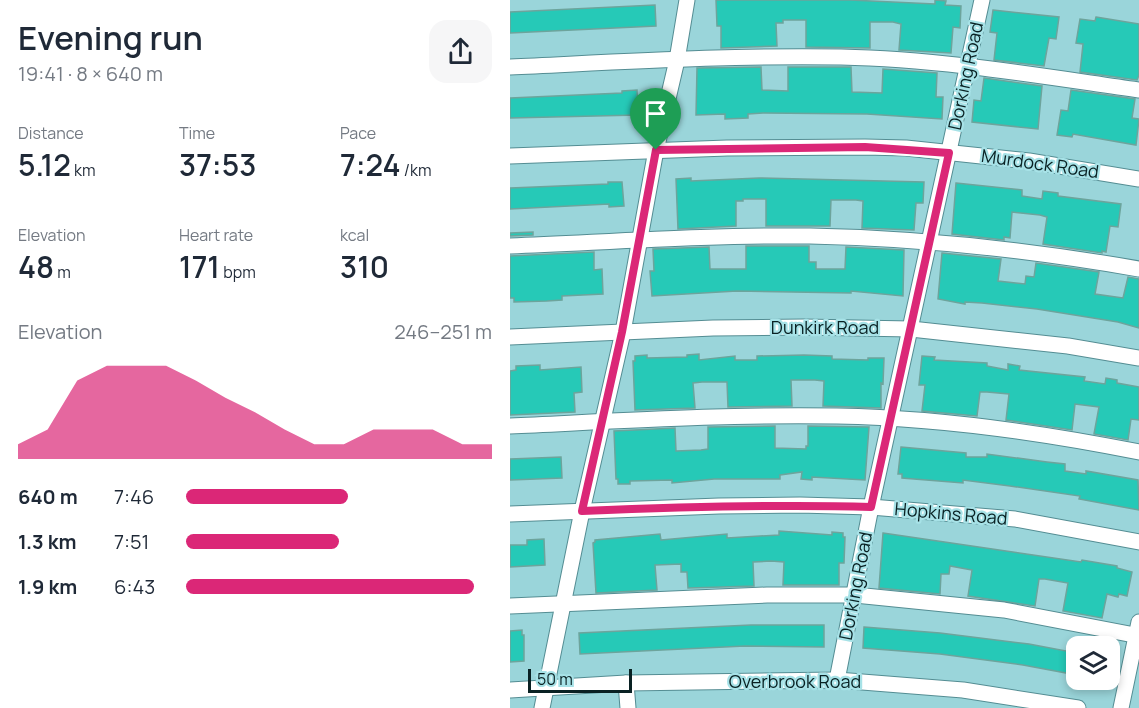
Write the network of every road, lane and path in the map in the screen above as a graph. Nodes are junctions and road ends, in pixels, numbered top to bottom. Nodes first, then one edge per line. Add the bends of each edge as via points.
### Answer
1 (687, 0) edge
2 (982, 0) edge
3 (676, 60) junction
4 (510, 66) edge
5 (968, 66) junction
6 (1139, 90) edge
7 (656, 150) junction
8 (949, 153) junction
9 (510, 156) edge
10 (1139, 179) edge
11 (639, 241) junction
12 (931, 242) junction
13 (510, 246) edge
14 (1139, 269) edge
15 (911, 329) junction
16 (622, 332) junction
17 (510, 337) edge
18 (1139, 358) edge
19 (891, 419) junction
20 (602, 422) junction
21 (510, 426) edge
22 (1139, 452) edge
23 (871, 507) junction
24 (582, 511) junction
25 (510, 514) edge
26 (1139, 542) edge
27 (855, 595) junction
28 (564, 603) junction
29 (510, 606) edge
30 (1138, 631) edge
31 (837, 680) junction
32 (626, 683) junction
33 (546, 688) junction
34 (510, 690) edge
35 (1032, 704) edge
36 (542, 708) edge
37 (628, 708) edge
38 (1078, 708) edge
39 (1121, 708) edge

1 - 3 street
2 - 5 street, Dorking Road
3 - 4 street
3 - 5 street via 842,57
3 - 7 street
5 - 6 street
5 - 8 street, Dorking Road
7 - 8 street, Murdock Road via 865,147
7 - 9 street, Murdock Road
7 - 11 street
8 - 10 street, Murdock Road
8 - 12 street, Dorking Road
11 - 12 street via 809,236
11 - 13 street
11 - 16 street
12 - 14 street
12 - 15 street, Dorking Road
15 - 16 street, Dunkirk Road via 803,327
15 - 18 street, Dunkirk Road
15 - 19 street, Dorking Road
16 - 17 street, Dunkirk Road
16 - 20 street
19 - 20 street
19 - 22 street via 987,427
19 - 23 street, Dorking Road
20 - 21 street
20 - 24 street
23 - 24 street, Hopkins Road via 719,506
23 - 26 street, Hopkins Road via 1015,519
23 - 27 street, Dorking Road
24 - 25 street, Hopkins Road
24 - 28 street
27 - 28 street
27 - 30 street via 1004,610
27 - 31 street, Dorking Road
28 - 29 street
28 - 33 street
30 - 39 street
31 - 32 street, Overbrook Road
31 - 35 street, Overbrook Road via 963,690
32 - 33 street, Overbrook Road
32 - 37 street
33 - 34 street, Overbrook Road
33 - 36 street
35 - 38 street, Overbrook Road

